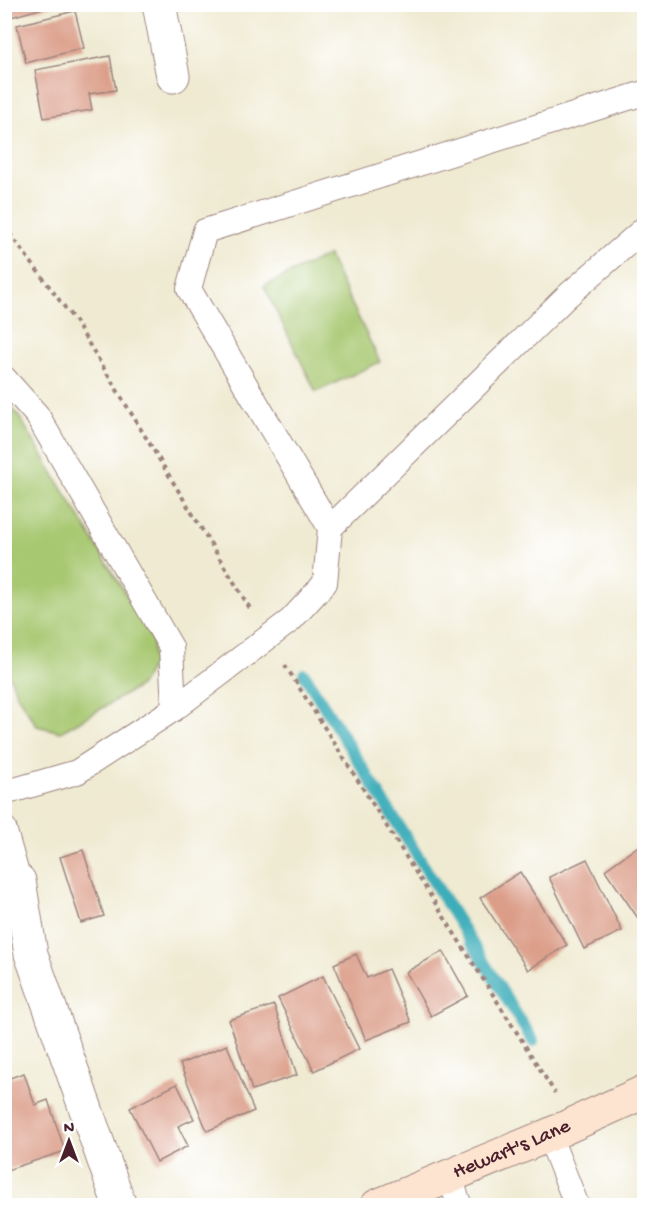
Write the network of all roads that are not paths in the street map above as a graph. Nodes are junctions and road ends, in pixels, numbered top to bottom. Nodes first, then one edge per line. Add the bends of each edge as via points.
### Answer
1 (159, 4) edge
2 (173, 76) dead end
3 (645, 93) edge
4 (645, 229) edge
5 (4, 378) edge
6 (330, 528) junction
7 (174, 708) junction
8 (4, 793) edge
9 (4, 828) edge
10 (12, 883) edge
11 (645, 1092) edge
12 (562, 1129) junction
13 (454, 1191) edge
14 (120, 1206) edge
15 (377, 1206) edge
16 (577, 1206) edge

1 - 2 street
3 - 6 lane via 205,231 189,289
4 - 6 lane via 566,297
5 - 7 lane via 37,414 171,646
6 - 7 lane via 326,582 291,620
7 - 8 lane via 77,772
9 - 10 lane
10 - 14 street via 31,954
11 - 12 street, Hewart's Lane
12 - 13 street, Hewart's Lane
12 - 16 lane
13 - 15 street, Hewart's Lane

